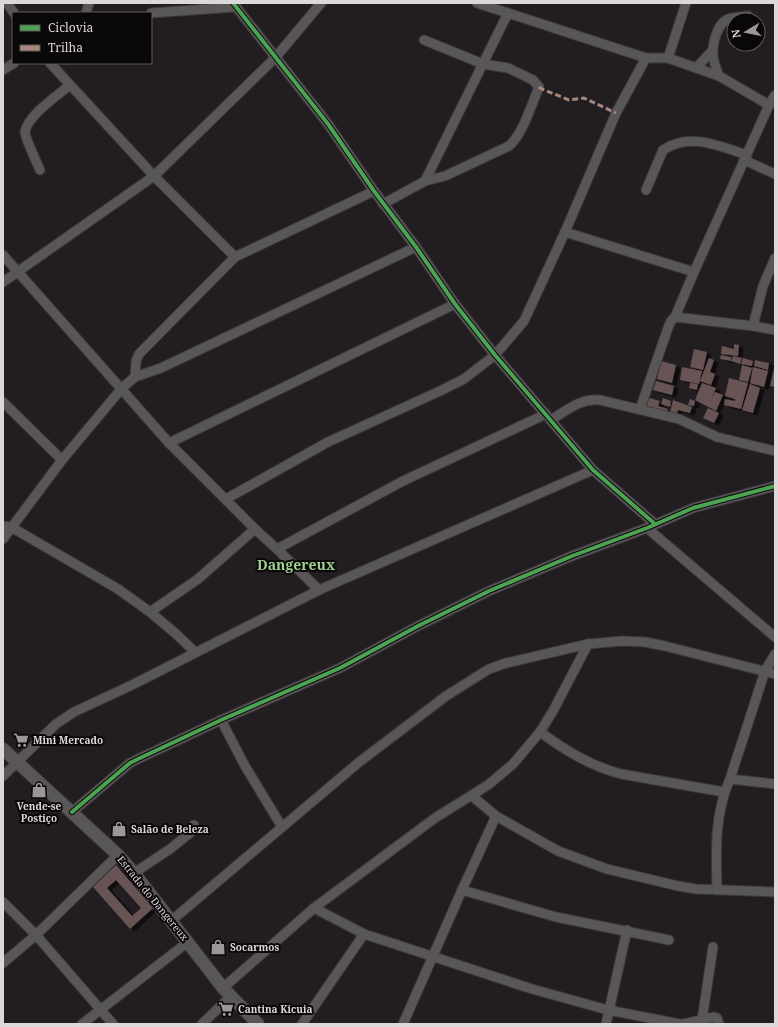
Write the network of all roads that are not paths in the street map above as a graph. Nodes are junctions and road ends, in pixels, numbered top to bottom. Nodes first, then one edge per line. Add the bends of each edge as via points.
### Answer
1 (7, 3) edge
2 (321, 3) edge
3 (477, 3) edge
4 (686, 3) edge
5 (234, 5) edge
6 (13, 12) edge
7 (152, 13) edge
8 (508, 13) junction
9 (726, 21) edge
10 (424, 40) dead end
11 (712, 51) junction
12 (276, 58) junction
13 (646, 58) junction
14 (668, 58) junction
15 (12, 64) edge
16 (51, 64) edge
17 (483, 64) junction
18 (696, 68) junction
19 (3, 70) edge
20 (719, 76) junction
21 (70, 85) junction
22 (775, 94) edge
23 (769, 105) junction
24 (746, 158) junction
25 (40, 170) dead end
26 (775, 174) edge
27 (154, 176) junction
28 (425, 181) junction
29 (646, 190) dead end
30 (374, 191) junction
31 (383, 204) junction
32 (565, 232) junction
33 (416, 247) junction
34 (3, 255) edge
35 (235, 257) junction
36 (775, 258) edge
37 (17, 272) junction
38 (694, 272) junction
39 (3, 282) edge
40 (455, 304) junction
41 (675, 317) junction
42 (753, 326) junction
43 (775, 330) edge
44 (495, 355) junction
45 (136, 377) junction
46 (122, 388) junction
47 (3, 402) edge
48 (640, 409) junction
49 (549, 417) junction
50 (170, 444) junction
51 (775, 451) edge
52 (62, 460) junction
53 (593, 470) junction
54 (775, 486) edge
55 (226, 499) junction
56 (7, 526) edge
57 (651, 526) junction
58 (255, 530) junction
59 (3, 539) edge
60 (278, 549) junction
61 (319, 590) junction
62 (150, 612) junction
63 (775, 637) edge
64 (588, 644) junction
65 (195, 652) junction
66 (775, 654) edge
67 (765, 671) junction
68 (775, 674) edge
69 (221, 720) junction
70 (540, 732) junction
71 (3, 749) edge
72 (18, 763) junction
73 (3, 776) edge
74 (730, 779) junction
75 (775, 784) edge
76 (724, 792) junction
77 (472, 796) junction
78 (72, 812) junction
79 (496, 816) junction
80 (194, 825) dead end
81 (282, 827) junction
82 (118, 855) junction
83 (134, 873) junction
84 (462, 890) junction
85 (717, 890) junction
86 (775, 892) edge
87 (3, 902) edge
88 (314, 908) junction
89 (170, 921) junction
90 (627, 930) junction
91 (364, 934) junction
92 (36, 935) junction
93 (669, 940) dead end
94 (188, 942) junction
95 (714, 947) dead end
96 (433, 957) junction
97 (3, 963) edge
98 (227, 992) junction
99 (100, 1009) junction
100 (608, 1010) junction
101 (702, 1020) junction
102 (82, 1024) edge
103 (113, 1024) edge
104 (202, 1024) edge
105 (258, 1024) edge
106 (302, 1024) edge
107 (403, 1024) edge
108 (606, 1024) edge
109 (682, 1024) edge
110 (719, 1024) edge

1 - 6 street
2 - 12 street
3 - 8 street
4 - 14 street
5 - 7 street
5 - 12 street
8 - 13 street
8 - 17 street
9 - 11 street via 722,23
10 - 17 street
11 - 18 street
11 - 20 street
12 - 27 street
12 - 30 street via 328,124
13 - 14 street
13 - 32 street via 616,113
14 - 18 street
15 - 19 street
16 - 21 street
17 - 28 street
17 - 28 street via 508,68 533,80 539,87 517,137 509,146 446,176
18 - 20 street
20 - 23 street
21 - 25 street via 28,123 25,133
21 - 27 street
22 - 23 street
23 - 24 street
24 - 26 street
24 - 29 street via 698,140 668,146 663,150
24 - 38 street
27 - 35 street
27 - 37 street
28 - 31 street
30 - 31 street
30 - 35 street
31 - 33 street
32 - 38 street
32 - 44 street via 524,321
33 - 40 street
33 - 45 street via 161,368
34 - 37 street
35 - 45 street via 139,354 136,361
36 - 42 street via 763,286
37 - 39 street
37 - 46 street
38 - 41 street
40 - 44 street
40 - 50 street
41 - 42 street
41 - 48 street via 668,328
42 - 43 street
44 - 49 street
44 - 55 street via 464,379 328,442
45 - 46 street
46 - 50 street
46 - 52 street
47 - 52 street
48 - 49 street via 592,399
48 - 51 street via 679,419 733,442
49 - 53 street
49 - 60 street via 403,481
50 - 55 street
52 - 56 street
53 - 57 street
53 - 61 street
54 - 57 street via 699,506
55 - 58 street
56 - 59 street
56 - 62 street via 118,589
57 - 63 street
57 - 69 street via 489,591 340,668
58 - 60 street
58 - 62 street via 198,579
60 - 61 street
61 - 65 street
62 - 65 street
64 - 67 street via 645,642
64 - 70 street
64 - 81 street via 506,663 467,682 358,763
65 - 72 street via 64,718
66 - 67 street
67 - 68 street
67 - 74 street
69 - 78 street via 130,763
69 - 81 street
70 - 76 street via 564,749 605,770
70 - 77 street via 502,775
71 - 72 main road, Estrada do Dangereux
72 - 73 street
72 - 78 main road, Estrada do Dangereux
74 - 75 street
74 - 76 street
76 - 85 street via 717,830
77 - 79 street
77 - 88 street via 435,818
78 - 82 main road, Estrada do Dangereux
79 - 84 street
79 - 85 street via 558,851 607,869 678,886
80 - 83 street via 190,833 170,850
81 - 89 street
82 - 83 main road, Estrada do Dangereux
82 - 92 street
83 - 89 main road, Estrada do Dangereux
84 - 90 street via 556,917
84 - 96 street
85 - 86 street
87 - 92 street
88 - 91 street
88 - 98 street
89 - 94 main road, Estrada do Dangereux
90 - 93 street
90 - 100 street
91 - 96 street
91 - 106 street
92 - 97 street
92 - 99 street
94 - 98 main road, Estrada do Dangereux
94 - 99 street
95 - 101 street
96 - 100 street
96 - 107 street
98 - 104 street
98 - 105 main road, Estrada do Dangereux
99 - 102 street
99 - 103 street
100 - 108 street
100 - 109 street
101 - 109 street
101 - 110 street via 714,1017

